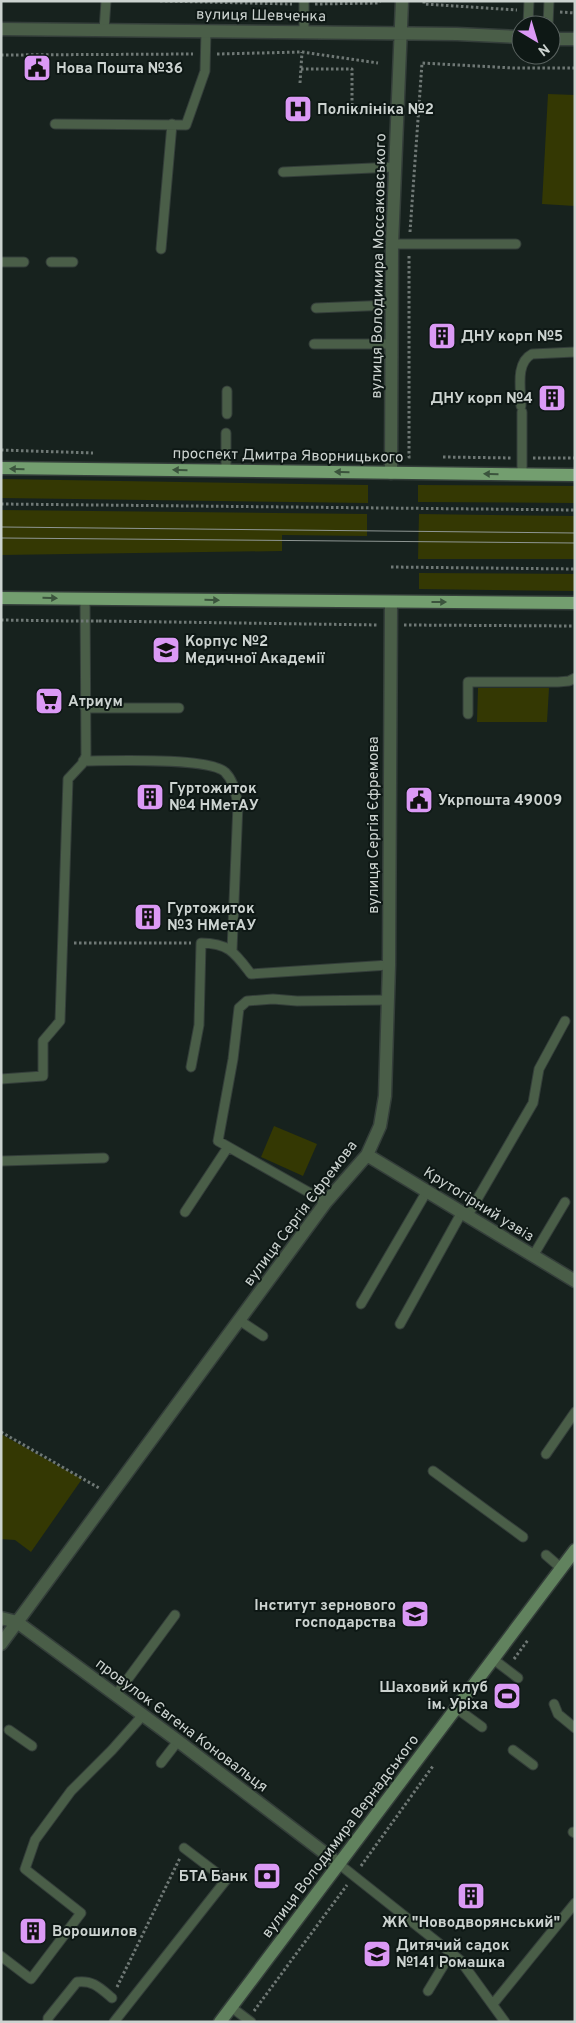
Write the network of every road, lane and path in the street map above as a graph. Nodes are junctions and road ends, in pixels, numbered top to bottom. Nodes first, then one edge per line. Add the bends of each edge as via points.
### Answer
1 (106, 1) edge
2 (160, 1) edge
3 (380, 1) edge
4 (402, 1) edge
5 (424, 1) edge
6 (529, 1) edge
7 (549, 1) edge
8 (304, 2) edge
9 (528, 11) junction
10 (528, 15) edge
11 (548, 15) edge
12 (1, 29) edge
13 (104, 30) junction
14 (206, 31) junction
15 (304, 32) junction
16 (401, 35) junction
17 (511, 37) edge
18 (561, 38) edge
19 (575, 39) edge
20 (302, 52) junction
21 (206, 54) junction
22 (1, 55) edge
23 (378, 62) dead end
24 (575, 68) edge
25 (301, 69) junction
26 (300, 84) dead end
27 (398, 107) junction
28 (54, 124) dead end
29 (172, 124) junction
30 (395, 167) junction
31 (283, 172) dead end
32 (392, 244) junction
33 (410, 244) junction
34 (516, 244) dead end
35 (161, 249) dead end
36 (1, 262) edge
37 (24, 262) dead end
38 (51, 262) dead end
39 (73, 262) dead end
40 (391, 305) junction
41 (316, 308) dead end
42 (314, 344) dead end
43 (391, 344) junction
44 (575, 352) edge
45 (227, 391) dead end
46 (227, 414) dead end
47 (226, 433) dead end
48 (418, 457) dead end
49 (437, 457) dead end
50 (522, 458) junction
51 (575, 458) edge
52 (1, 468) edge
53 (226, 471) junction
54 (391, 473) junction
55 (522, 475) junction
56 (575, 475) edge
57 (1, 504) edge
58 (575, 510) edge
59 (391, 568) dead end
60 (575, 569) edge
61 (1, 598) edge
62 (85, 599) junction
63 (391, 602) junction
64 (575, 603) edge
65 (1, 620) edge
66 (390, 625) junction
67 (575, 626) edge
68 (575, 678) edge
69 (85, 708) junction
70 (179, 708) dead end
71 (468, 714) dead end
72 (83, 760) junction
73 (62, 943) junction
74 (201, 943) junction
75 (232, 950) junction
76 (389, 965) junction
77 (388, 1000) junction
78 (565, 1021) dead end
79 (191, 1067) dead end
80 (1, 1079) edge
81 (228, 1147) junction
82 (367, 1154) junction
83 (104, 1158) dead end
84 (1, 1161) edge
85 (427, 1191) junction
86 (326, 1202) junction
87 (565, 1202) dead end
88 (185, 1212) dead end
89 (465, 1214) junction
90 (533, 1256) junction
91 (575, 1281) edge
92 (361, 1304) dead end
93 (239, 1320) junction
94 (400, 1324) dead end
95 (263, 1336) dead end
96 (575, 1412) edge
97 (1, 1432) edge
98 (546, 1454) dead end
99 (433, 1471) dead end
100 (111, 1494) junction
101 (523, 1538) dead end
102 (575, 1550) edge
103 (546, 1556) dead end
104 (562, 1568) junction
105 (175, 1615) dead end
106 (1, 1618) edge
107 (17, 1622) junction
108 (1, 1644) edge
109 (493, 1659) junction
110 (518, 1678) dead end
111 (116, 1695) junction
112 (554, 1704) dead end
113 (456, 1708) junction
114 (143, 1715) junction
115 (482, 1727) dead end
116 (575, 1728) edge
117 (9, 1730) dead end
118 (178, 1740) junction
119 (32, 1746) dead end
120 (514, 1750) dead end
121 (160, 1763) dead end
122 (434, 1765) dead end
123 (533, 1765) dead end
124 (184, 1848) joint
125 (339, 1864) junction
126 (354, 1876) junction
127 (575, 1903) edge
128 (452, 1953) junction
129 (1, 1956) edge
130 (428, 1991) dead end
131 (112, 1998) joint
132 (493, 2004) junction
133 (231, 2007) junction
134 (250, 2021) edge
135 (48, 2022) edge
136 (114, 2022) edge
137 (220, 2022) edge
138 (505, 2022) edge

1 - 13 lane
2 - 8 path
3 - 8 path
4 - 16 street, вулиця Володимира Моссаковського
5 - 9 path via 424,4
6 - 9 lane
7 - 11 lane
8 - 15 lane
9 - 10 lane
12 - 13 street, вулиця Шевченка
13 - 14 street, вулиця Шевченка
14 - 15 street, вулиця Шевченка
14 - 21 lane
15 - 16 street, вулиця Шевченка
15 - 20 path
16 - 17 street, вулиця Шевченка
16 - 27 street, вулиця Володимира Моссаковського
18 - 19 street
20 - 21 path
20 - 23 path
20 - 25 path
21 - 22 path
21 - 29 lane via 205,71 186,125
24 - 33 path via 422,63
25 - 26 path
25 - 27 path via 352,69 352,108
27 - 30 street, вулиця Володимира Моссаковського
28 - 29 lane
29 - 35 lane
30 - 31 lane
30 - 32 street, вулиця Володимира Моссаковського
32 - 33 lane
32 - 40 street, вулиця Володимира Моссаковського
33 - 34 lane
33 - 48 path via 409,457
36 - 37 lane
38 - 39 lane
40 - 41 lane
40 - 43 street, вулиця Володимира Моссаковського
42 - 43 lane
43 - 54 street, вулиця Володимира Моссаковського
44 - 50 lane via 532,354 522,362
45 - 46 lane
47 - 53 lane
49 - 50 path
50 - 51 path
50 - 55 lane
53 -> 52 main road, проспект Дмитра Яворницького
54 -> 53 main road, проспект Дмитра Яворницького
55 -> 54 main road, проспект Дмитра Яворницького
55 - 56 main road, проспект Дмитра Яворницького
57 - 58 path
59 - 60 path
61 -> 62 main road
62 -> 63 main road
62 - 69 lane
63 -> 64 main road
63 - 66 street, вулиця Сергія Єфремова
65 - 66 path, bridge
66 - 67 path
66 - 76 street, вулиця Сергія Єфремова
68 - 71 lane via 558,682 468,682
69 - 70 lane
69 - 72 lane via 86,756
72 - 73 lane via 68,779
72 - 75 lane via 196,762 224,771 233,783 238,804
73 - 74 path
73 - 80 lane via 60,1021 43,1041 43,1076
74 - 75 lane via 213,943
74 - 79 lane via 198,1025
75 - 76 lane via 251,974
76 - 77 street, вулиця Сергія Єфремова
77 - 81 lane via 297,1001 273,998 247,1001 239,1008 218,1141
77 - 82 street, вулиця Сергія Єфремова via 383,1111
78 - 89 lane via 539,1069 533,1103
81 - 86 lane
81 - 88 lane
82 - 85 street, Крутогірний узвіз
82 - 86 street, вулиця Сергія Єфремова
83 - 84 lane
85 - 89 street, Крутогірний узвіз
85 - 92 lane
86 - 93 street, вулиця Сергія Єфремова
87 - 90 lane
89 - 90 street, Крутогірний узвіз
89 - 94 lane
90 - 91 street, Крутогірний узвіз
93 - 95 lane
93 - 100 street, вулиця Сергія Єфремова
96 - 98 lane
97 - 100 path
99 - 101 lane
100 - 107 street, вулиця Сергія Єфремова
102 - 104 street, вулиця Володимира Вернадського
103 - 104 lane
104 - 109 street, вулиця Володимира Вернадського
105 - 111 lane
106 - 107 street, провулок Євгена Коновальця
107 - 108 street, вулиця Сергія Єфремова
107 - 111 street, провулок Євгена Коновальця
109 - 110 lane
109 - 113 street, вулиця Володимира Вернадського
111 - 114 street, провулок Євгена Коновальця
112 - 116 lane via 558,1714
113 - 115 lane
113 - 125 street, вулиця Володимира Вернадського
114 - 118 street, провулок Євгена Коновальця
114 - 129 lane via 70,1791 35,1840 25,1869 81,1913 31,1979
117 - 119 lane
118 - 121 lane
118 - 125 street, провулок Євгена Коновальця
120 - 123 lane
122 - 126 path
124 - 131 path
124 - 136 lane via 226,1880
125 - 126 lane
125 - 133 street, вулиця Володимира Вернадського
126 - 128 lane
126 - 134 path
127 - 132 lane
128 - 130 lane
128 - 132 lane
131 - 135 lane via 95,1984 77,1982
132 - 138 lane
133 - 134 lane
133 - 137 street, вулиця Володимира Вернадського

